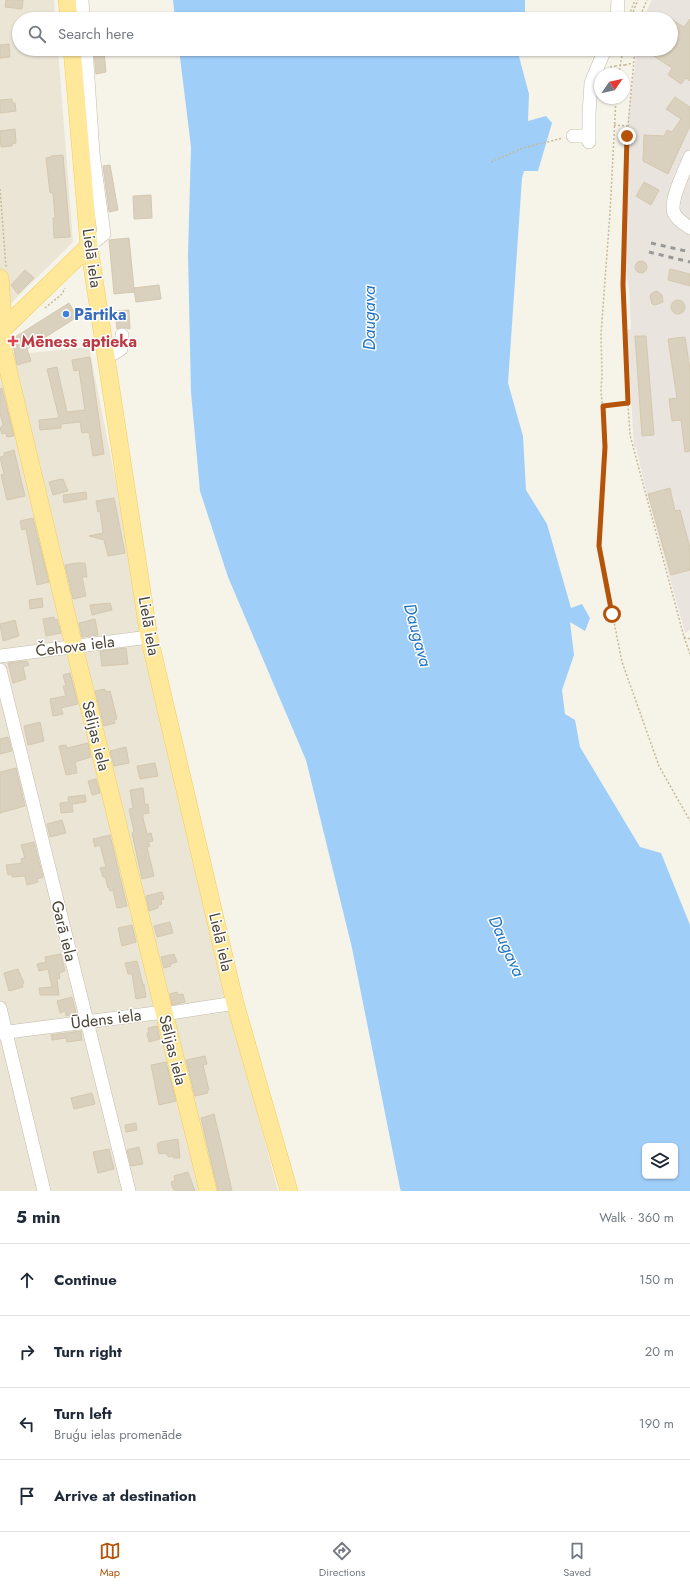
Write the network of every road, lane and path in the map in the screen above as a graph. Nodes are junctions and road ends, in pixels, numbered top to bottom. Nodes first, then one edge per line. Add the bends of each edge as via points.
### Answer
1 (67, 0) edge
2 (82, 0) edge
3 (618, 0) edge
4 (635, 0) edge
5 (638, 0) edge
6 (647, 0) edge
7 (68, 12) edge
8 (83, 12) edge
9 (617, 12) edge
10 (631, 12) edge
11 (632, 12) edge
12 (642, 12) edge
13 (73, 56) edge
14 (86, 56) edge
15 (602, 56) edge
16 (621, 56) edge
17 (634, 56) edge
18 (633, 63) junction
19 (610, 67) dead end
20 (620, 68) edge
21 (631, 86) joint
22 (616, 104) edge
23 (614, 125) junction
24 (627, 126) junction
25 (573, 136) joint
26 (690, 157) edge
27 (491, 162) dead end
28 (0, 189) edge
29 (690, 228) edge
30 (89, 246) junction
31 (3, 273) edge
32 (1, 331) edge
33 (103, 338) junction
34 (106, 358) junction
35 (628, 403) junction
36 (603, 406) junction
37 (149, 637) junction
38 (684, 637) junction
39 (690, 639) edge
40 (74, 646) junction
41 (690, 654) edge
42 (0, 656) edge
43 (0, 670) edge
44 (690, 820) edge
45 (235, 1002) junction
46 (0, 1008) edge
47 (164, 1014) junction
48 (86, 1021) junction
49 (3, 1032) edge
50 (44, 1191) edge
51 (129, 1191) edge
52 (208, 1191) edge
53 (289, 1191) edge

1 - 7 main road
2 - 8 street
3 - 9 street
4 - 10 path
5 - 11 path
6 - 12 path
13 - 30 main road, Lielā iela
14 - 30 street via 93,154 104,234
15 - 25 street via 591,83 588,139
16 - 20 path
17 - 18 path
18 - 19 path, bridge
18 - 21 path
21 - 24 path
22 - 23 path
23 - 24 path
23 - 36 path via 601,334
24 - 35 path via 623,285
25 - 27 path via 522,148
26 - 29 street via 672,203 674,214
28 - 31 path
30 - 32 main road
30 - 33 main road, Lielā iela
31 - 32 main road, Sēlijas iela
32 - 40 main road, Sēlijas iela
33 - 34 main road, Lielā iela
33 - 34 street via 124,335 121,349
34 - 37 main road, Lielā iela
35 - 36 path
35 - 38 path via 630,434
36 - 44 path via 605,447 599,546 616,635 622,662 655,756
37 - 40 street, Čehova iela
37 - 45 main road, Lielā iela
38 - 39 path
38 - 41 path
40 - 42 street, Čehova iela
40 - 47 main road, Sēlijas iela
43 - 48 street, Garā iela
45 - 47 street, Ūdens iela
45 - 53 main road, Lielā iela
46 - 49 street
47 - 48 street, Ūdens iela
47 - 52 main road, Sēlijas iela
48 - 49 street, Ūdens iela
48 - 51 street, Garā iela
49 - 50 street

